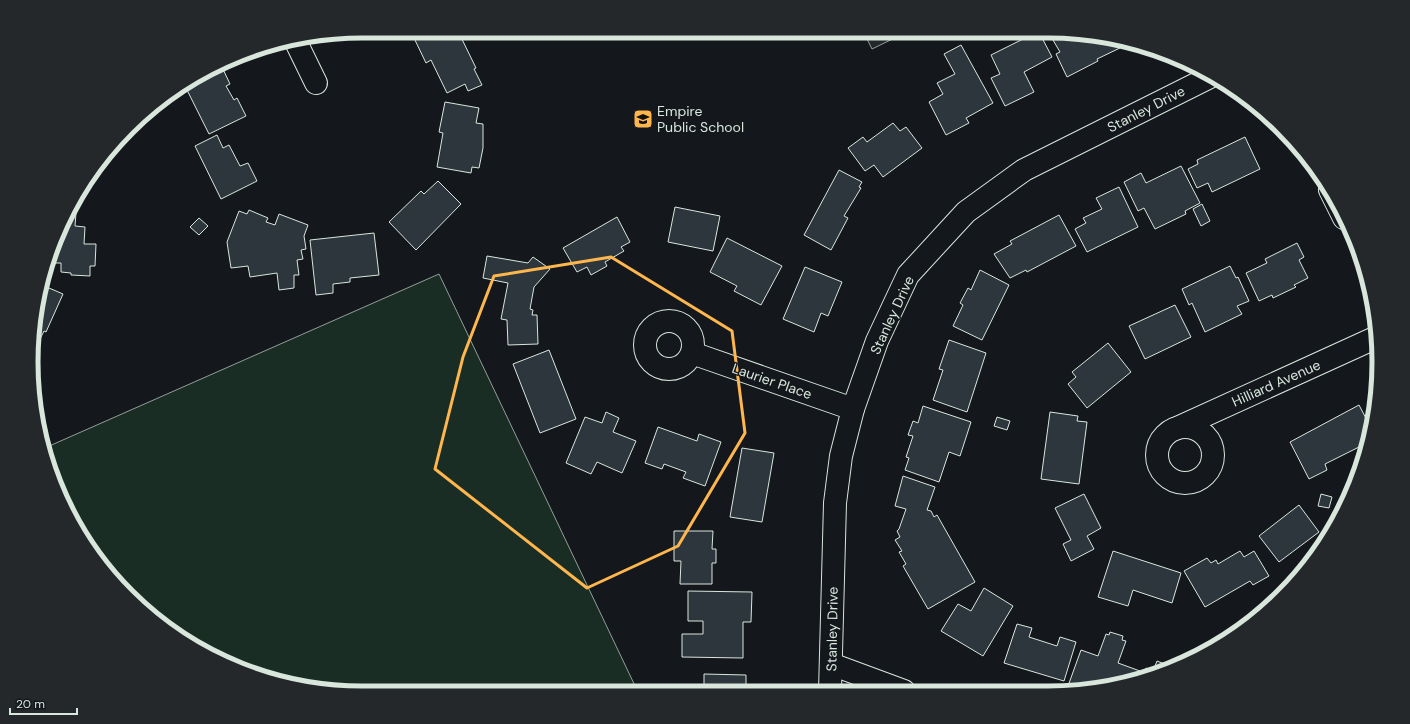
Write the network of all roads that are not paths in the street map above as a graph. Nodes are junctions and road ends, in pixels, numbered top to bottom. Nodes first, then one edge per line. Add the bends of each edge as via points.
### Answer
1 (297, 44) edge
2 (1206, 79) edge
3 (316, 82) dead end
4 (1371, 340) edge
5 (692, 353) dead end
6 (853, 409) junction
7 (1175, 428) dead end
8 (831, 664) junction
9 (830, 686) edge
10 (890, 686) edge

1 - 3 street
2 - 6 street, Stanley Drive via 1024,170 966,212 908,275 877,340
4 - 7 street, Hilliard Avenue
5 - 6 street, Laurier Place
6 - 8 street, Stanley Drive via 841,456 835,503
8 - 9 street, Stanley Drive
8 - 10 street

